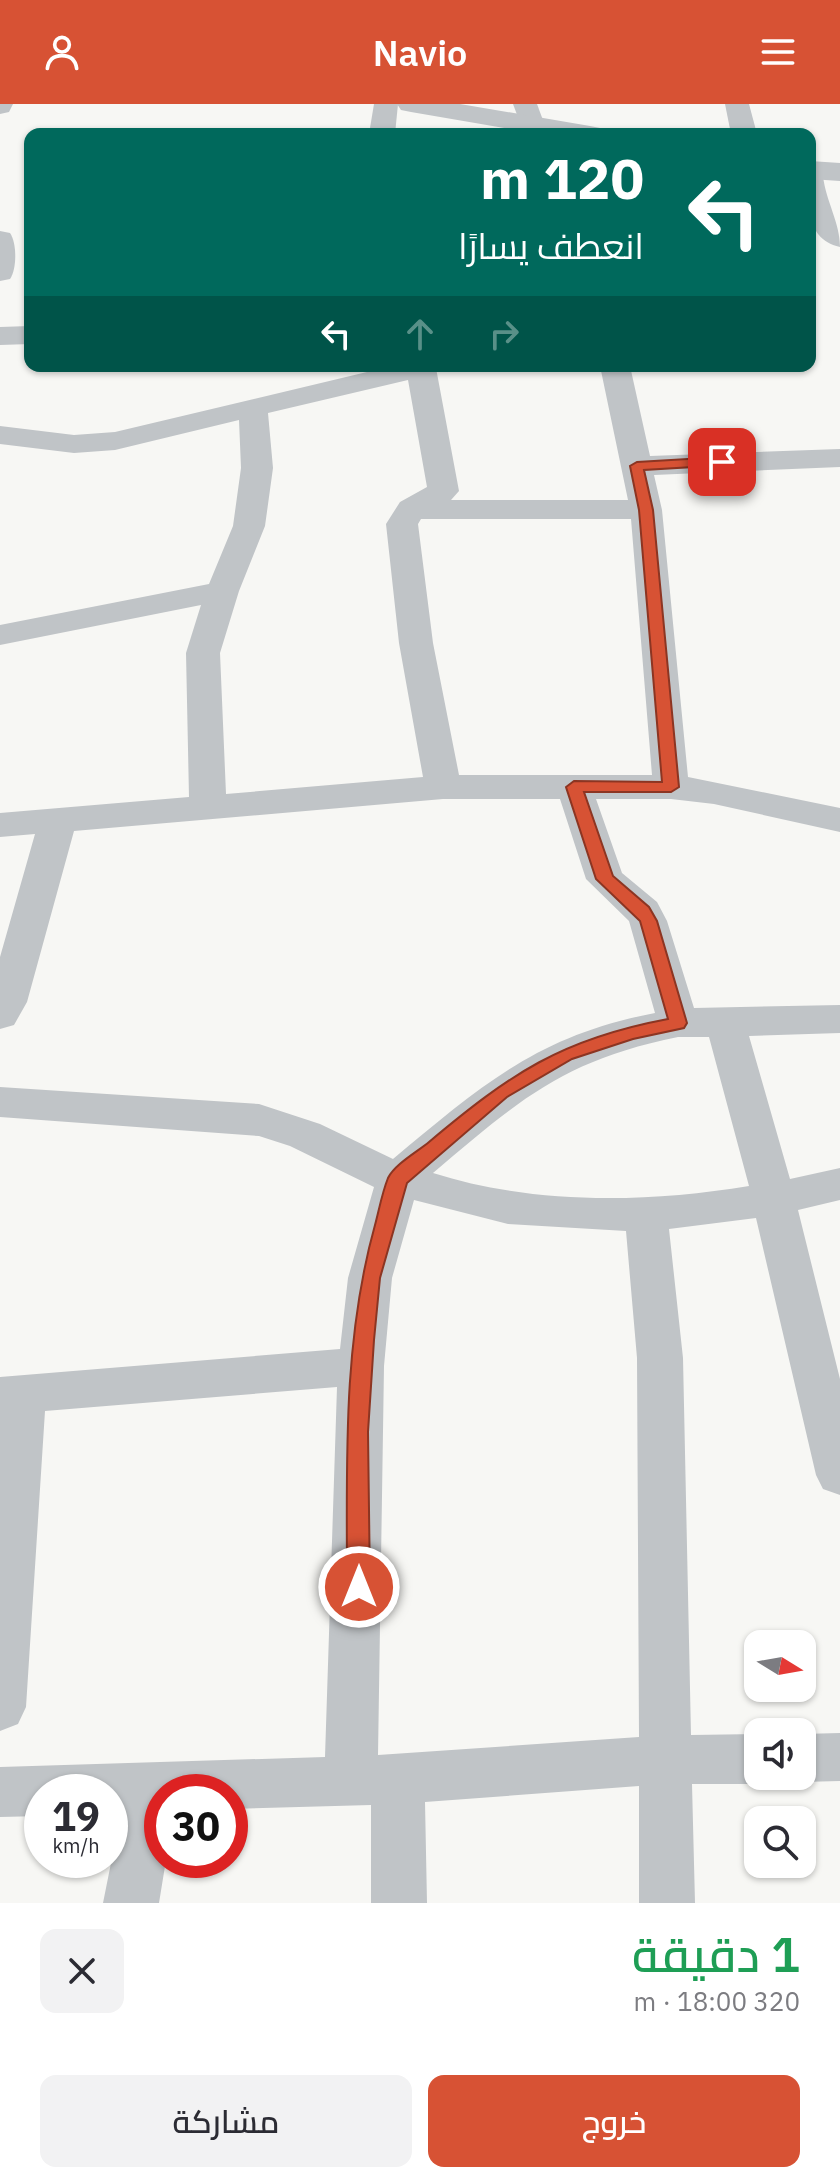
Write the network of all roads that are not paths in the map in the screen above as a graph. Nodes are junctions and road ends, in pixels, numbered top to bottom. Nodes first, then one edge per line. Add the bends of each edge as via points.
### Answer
1 (386, 104) edge
2 (411, 104) edge
3 (737, 104) edge
4 (528, 114) edge
5 (383, 128) edge
6 (571, 128) edge
7 (743, 128) edge
8 (816, 170) edge
9 (840, 172) edge
10 (816, 213) edge
11 (0, 239) edge
12 (840, 239) edge
13 (840, 250) edge
14 (816, 252) edge
15 (0, 273) edge
16 (24, 335) edge
17 (0, 336) edge
18 (399, 372) edge
19 (421, 372) edge
20 (616, 372) edge
21 (253, 407) junction
22 (0, 435) edge
23 (840, 458) edge
24 (637, 466) junction
25 (411, 509) junction
26 (646, 510) junction
27 (222, 591) junction
28 (0, 635) edge
29 (443, 787) junction
30 (574, 787) junction
31 (671, 787) junction
32 (208, 809) junction
33 (1, 820) edge
34 (58, 820) junction
35 (840, 820) edge
36 (0, 1015) edge
37 (840, 1019) edge
38 (725, 1022) junction
39 (678, 1023) junction
40 (0, 1102) edge
41 (398, 1179) junction
42 (840, 1184) edge
43 (774, 1200) junction
44 (646, 1217) junction
45 (361, 1366) junction
46 (11, 1395) edge
47 (840, 1475) edge
48 (0, 1707) edge
49 (840, 1757) edge
50 (816, 1758) edge
51 (744, 1759) edge
52 (666, 1760) junction
53 (375, 1780) junction
54 (248, 1784) edge
55 (144, 1787) edge
56 (0, 1792) edge
57 (144, 1831) edge
58 (131, 1903) edge
59 (399, 1903) edge
60 (667, 1903) edge

1 - 5 street
2 - 4 street
3 - 7 street
4 - 6 street
8 - 9 street
10 - 12 street via 828,232
11 - 15 street
13 - 14 street
16 - 17 street
18 - 21 street
19 - 25 street via 443,486 439,496
20 - 24 street
21 - 22 street via 115,441 74,444
21 - 27 street via 257,468 249,526
23 - 24 street
24 - 26 street
25 - 26 street
25 - 29 street via 402,524 416,643
26 - 31 street
27 - 28 street
27 - 32 street via 203,653
29 - 30 street
29 - 32 street
30 - 31 street
30 - 39 street via 605,879 648,921
31 - 35 street
32 - 34 street
33 - 34 street
34 - 36 street
37 - 38 street
38 - 39 street
38 - 43 street
39 - 41 street via 565,1054 501,1092
40 - 41 street via 269,1122 322,1139
41 - 44 street via 507,1209
41 - 45 street via 370,1278
42 - 43 street
43 - 44 street
43 - 47 street
44 - 52 street via 660,1358
45 - 46 street
45 - 53 street
46 - 48 street
49 - 50 street
51 - 52 street
52 - 53 street
52 - 60 street
53 - 54 street
53 - 59 street
55 - 56 street
57 - 58 street

